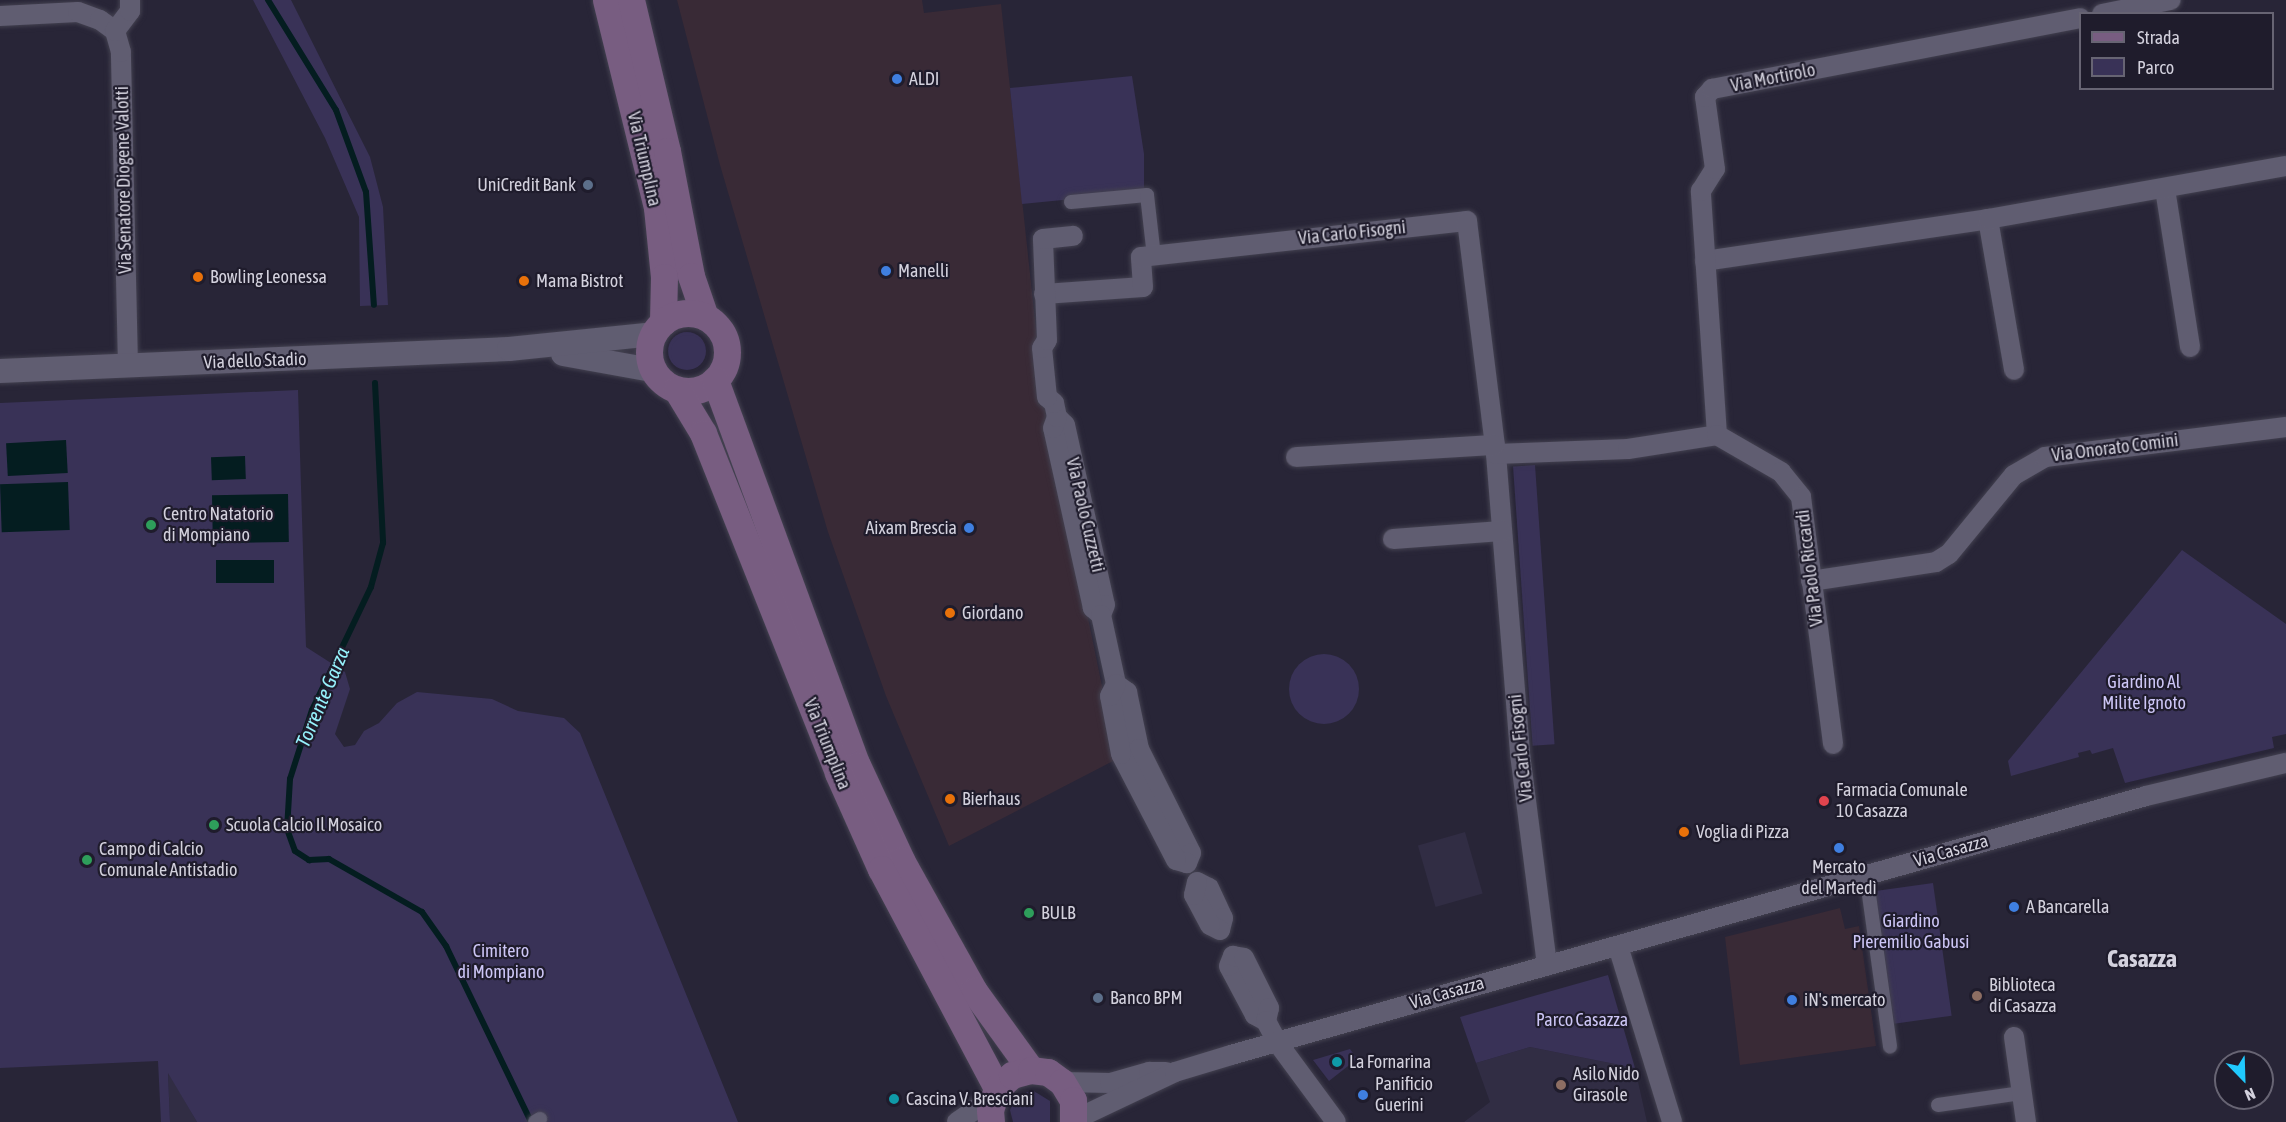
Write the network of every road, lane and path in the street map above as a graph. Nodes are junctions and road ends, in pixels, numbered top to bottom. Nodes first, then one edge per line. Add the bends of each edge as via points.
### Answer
1 (130, 0) edge
2 (606, 0) edge
3 (631, 0) edge
4 (2171, 0) edge
5 (2112, 12) edge
6 (0, 16) edge
7 (2079, 18) edge
8 (115, 31) junction
9 (2286, 166) edge
10 (2165, 189) junction
11 (1071, 202) dead end
12 (1988, 219) junction
13 (1073, 236) dead end
14 (1154, 256) junction
15 (1705, 261) junction
16 (1044, 294) junction
17 (705, 317) junction
18 (658, 328) junction
19 (2190, 347) dead end
20 (510, 349) junction
21 (128, 366) junction
22 (652, 370) junction
23 (2014, 370) dead end
24 (0, 371) edge
25 (715, 380) junction
26 (677, 390) junction
27 (2286, 427) edge
28 (1717, 435) junction
29 (1496, 450) junction
30 (1296, 457) dead end
31 (1502, 531) junction
32 (1393, 539) dead end
33 (1811, 581) junction
34 (1833, 744) dead end
35 (2286, 764) edge
36 (1869, 895) dead end
37 (1618, 946) junction
38 (1547, 965) junction
39 (2014, 1037) dead end
40 (1277, 1042) junction
41 (1890, 1047) dead end
42 (1031, 1070) junction
43 (1175, 1072) junction
44 (1062, 1082) junction
45 (2021, 1093) junction
46 (994, 1103) edge
47 (1938, 1105) dead end
48 (1073, 1121) edge
49 (957, 1122) edge
50 (1336, 1122) edge
51 (1672, 1122) edge
52 (2026, 1122) edge

1 - 8 street via 130,10
2 - 18 main road, Via Triumplina via 657,208 664,277
3 - 17 main road, Via Triumplina via 667,151 691,276
4 - 5 street
6 - 8 street via 78,12
7 - 15 street, Via Mortirolo via 1712,89 1705,96 1704,106 1715,169 1701,191
8 - 21 street, Via Senatore Diogene Valotti via 121,52
9 - 10 street
10 - 12 street
10 - 19 street
11 - 14 street via 1147,195
12 - 15 street
12 - 23 street
13 - 16 street, Via Paolo Cuzzetti via 1043,239
14 - 16 street via 1141,257 1143,287
14 - 29 street, Via Carlo Fisogni via 1467,221
15 - 28 street
16 - 40 street, Via Paolo Cuzzetti via 1047,340 1042,348 1047,397 1065,425 1105,605 1101,615 1116,684 1127,692 1139,749 1191,853 1187,863 1197,882 1209,888 1223,918 1220,930 1233,956 1244,958 1269,1008 1266,1021
17 - 18 main road via 684,313
17 - 25 main road, Via Triumplina via 721,331 726,343 723,369
18 - 20 street, Via dello Stadio
18 - 22 main road, Via Triumplina via 648,352
20 - 21 street, Via dello Stadio
20 - 22 street, Via dello Stadio via 605,359
21 - 24 street, Via dello Stadio
22 - 26 main road, Via Triumplina via 662,382
25 - 26 main road via 697,390
25 - 42 main road, Via Triumplina via 820,668 901,860 974,991
26 - 46 main road, Via Triumplina via 703,433 838,773
27 - 33 street, Via Onorato Comini via 2045,457 2014,475 1949,554 1936,562
28 - 29 street via 1628,449
28 - 33 street, Via Paolo Riccardi via 1793,482 1801,497
29 - 30 street
29 - 31 street, Via Carlo Fisogni
31 - 32 street
31 - 38 street, Via Carlo Fisogni via 1520,754
33 - 34 street, Via Paolo Riccardi
35 - 37 street, Via Casazza via 2138,799
36 - 41 street
37 - 38 street, Via Casazza
37 - 51 street
38 - 40 street, Via Casazza
39 - 45 street
40 - 43 street, Via Casazza
40 - 50 street
42 - 44 main road via 1048,1072
42 - 46 main road via 1012,1075
43 - 44 street, Via Casazza via 1149,1072 1110,1083
43 - 48 street, Via Casazza
44 - 48 main road via 1073,1100
45 - 47 street
45 - 52 street
46 - 49 street

